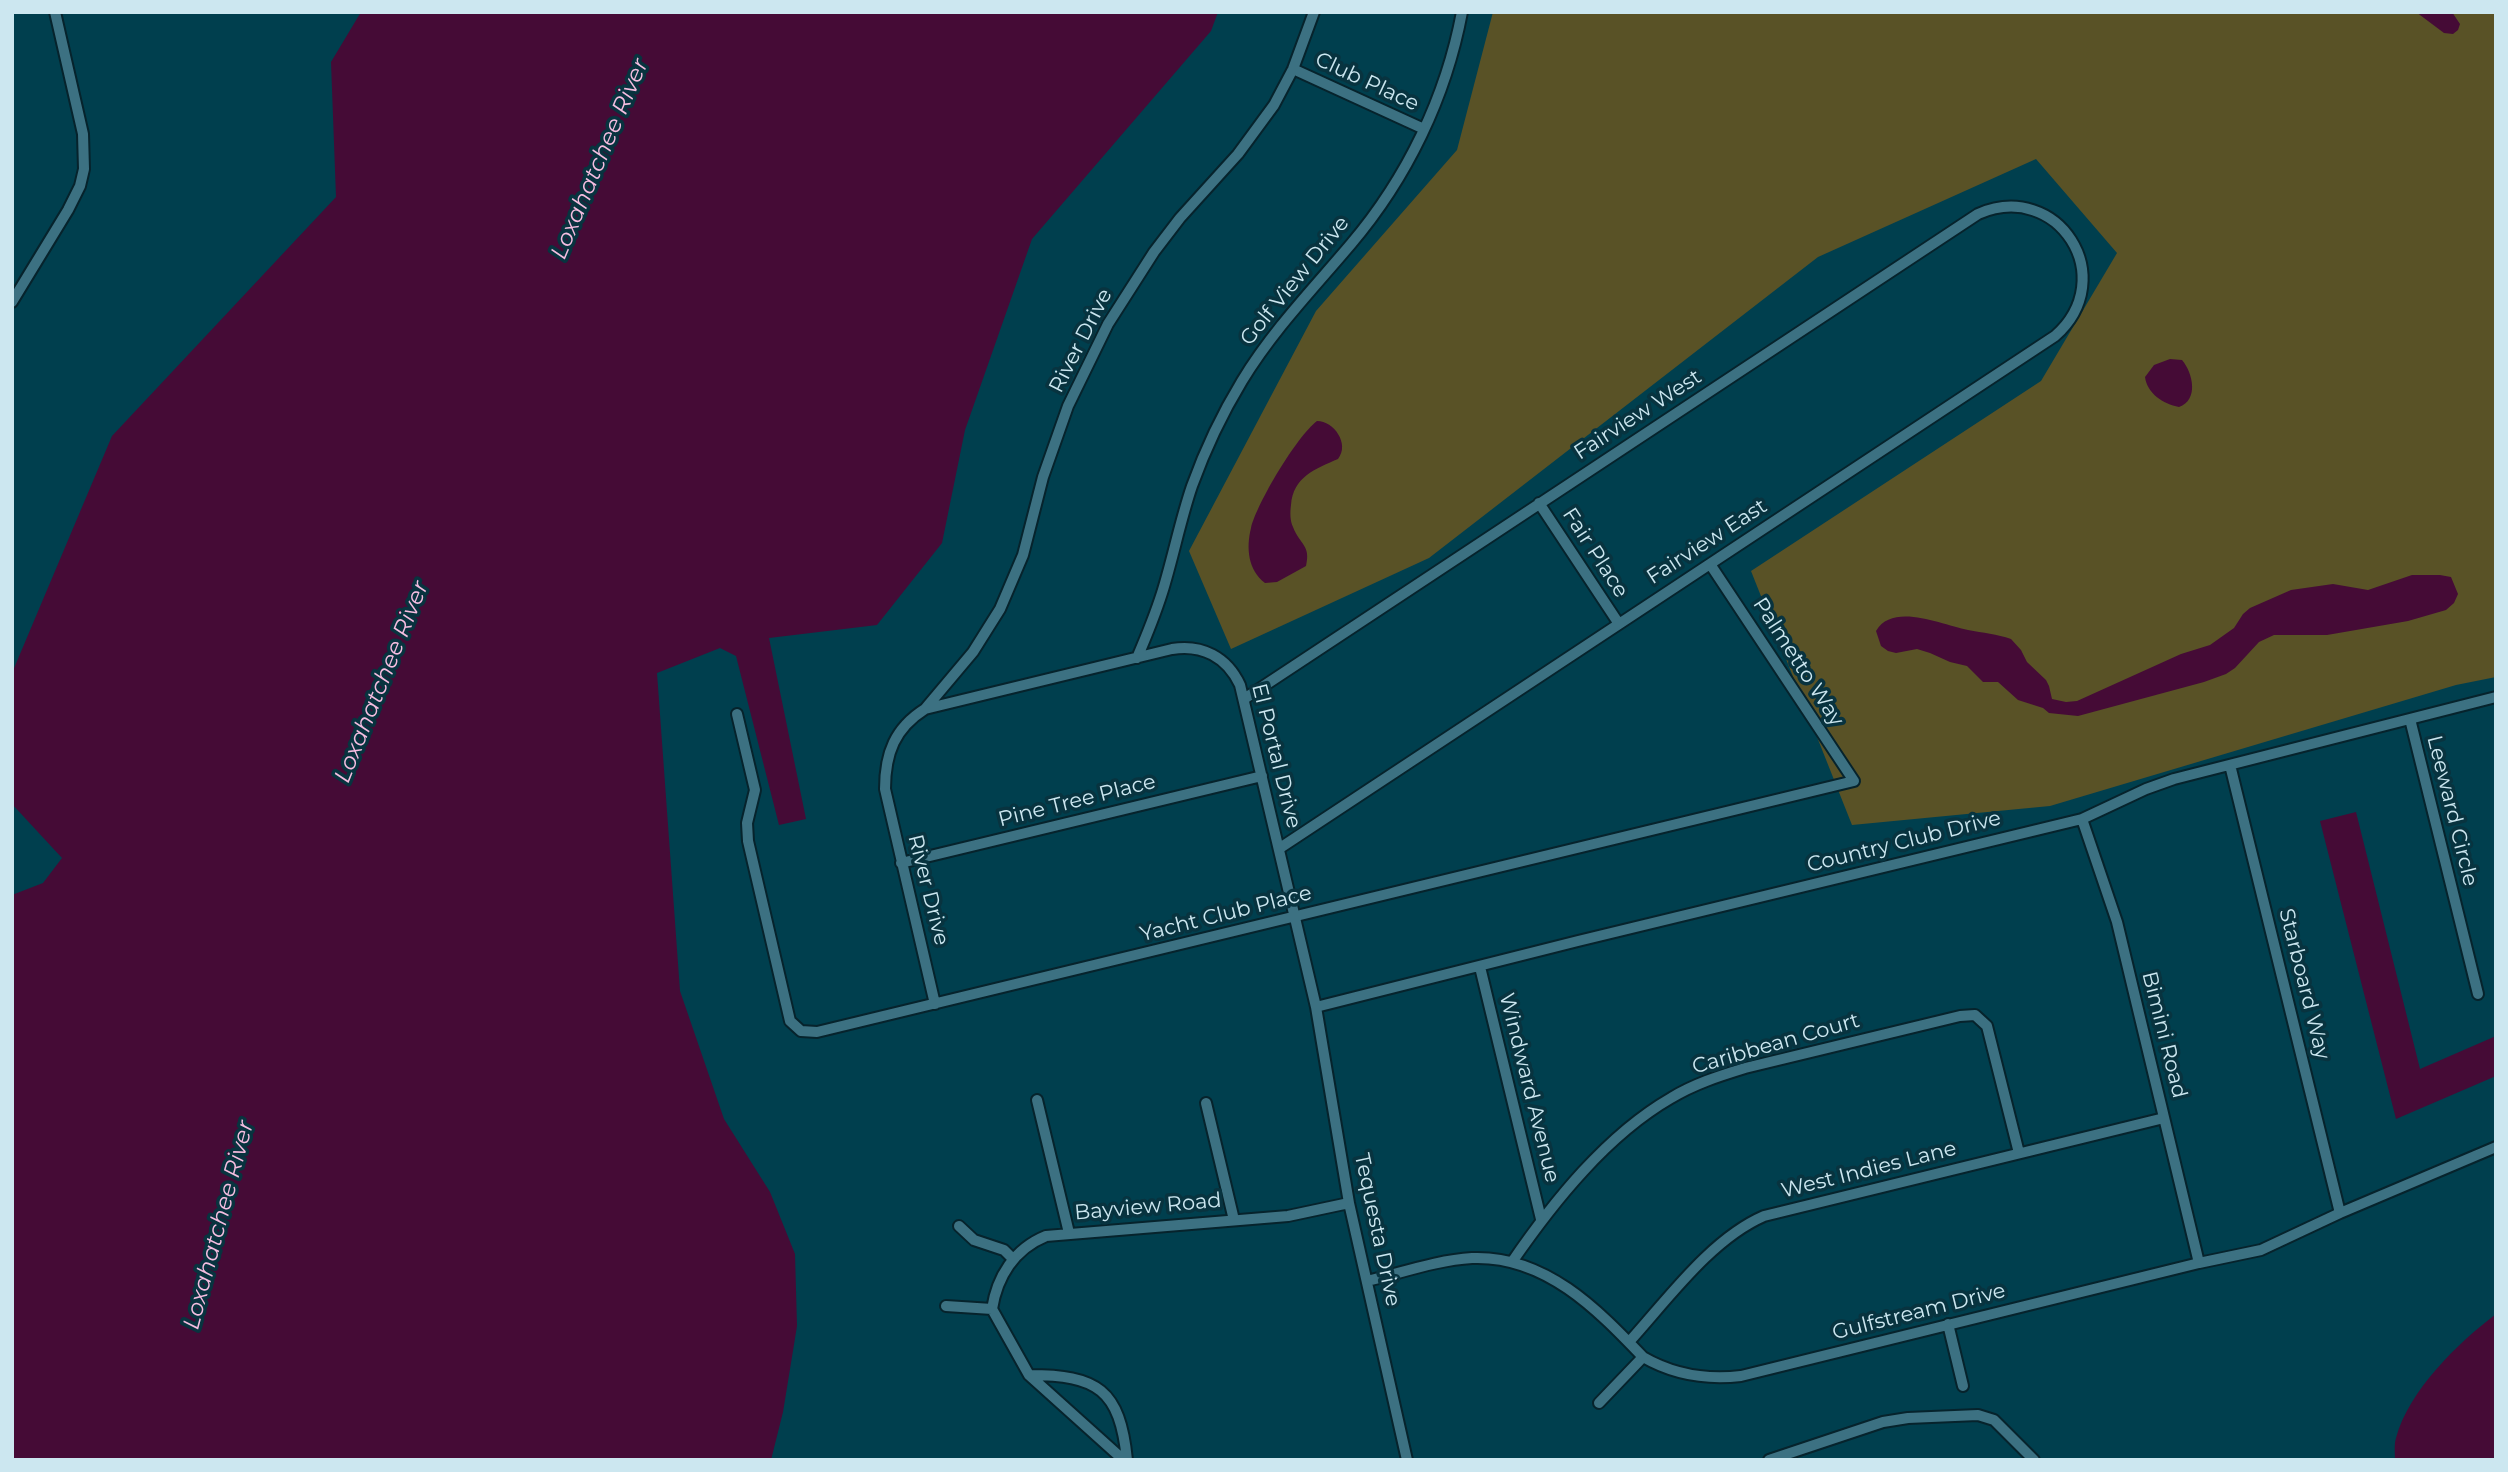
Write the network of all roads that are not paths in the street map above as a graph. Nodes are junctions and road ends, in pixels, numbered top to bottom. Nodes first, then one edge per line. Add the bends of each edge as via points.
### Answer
1 (55, 12) edge
2 (1314, 12) edge
3 (1462, 12) edge
4 (1293, 69) junction
5 (1424, 130) junction
6 (2063, 228) joint
7 (12, 302) edge
8 (1539, 503) junction
9 (1710, 564) junction
10 (1619, 624) junction
11 (1137, 658) junction
12 (2496, 697) edge
13 (1244, 699) junction
14 (925, 709) junction
15 (737, 714) dead end
16 (2410, 719) junction
17 (2230, 765) junction
18 (1262, 776) junction
19 (1854, 782) joint
20 (2082, 818) junction
21 (1280, 848) junction
22 (901, 863) junction
23 (1296, 916) junction
24 (1480, 967) junction
25 (2478, 994) dead end
26 (935, 1004) junction
27 (1316, 1007) junction
28 (1037, 1100) dead end
29 (1206, 1102) dead end
30 (2164, 1118) junction
31 (2496, 1147) edge
32 (2019, 1153) junction
33 (1349, 1203) junction
34 (2340, 1213) junction
35 (1541, 1219) junction
36 (1234, 1220) junction
37 (959, 1226) dead end
38 (1069, 1233) junction
39 (1013, 1259) junction
40 (1512, 1262) junction
41 (2199, 1263) junction
42 (1367, 1281) junction
43 (946, 1306) dead end
44 (992, 1309) junction
45 (1948, 1324) junction
46 (1629, 1342) junction
47 (1643, 1357) junction
48 (1029, 1375) junction
49 (1963, 1386) dead end
50 (1599, 1403) dead end
51 (1127, 1460) edge
52 (1407, 1460) edge
53 (1769, 1460) edge
54 (2034, 1460) edge

1 - 7 street via 83,134 84,169 68,210
2 - 4 street, River Drive
3 - 5 street, Golf View Drive via 1451,59
4 - 5 street, Club Place
4 - 14 street, River Drive via 1257,130 1161,244 1108,324 1053,446 1023,555 1004,600 973,652
5 - 11 street, Golf View Drive via 1372,217 1285,318 1223,415 1193,485 1162,593
6 - 8 street, Fairview West via 2043,214 2019,206 1978,214
6 - 9 street, Fairview East via 2077,249 2082,286 2076,310 2061,330
8 - 10 street, Fair Place
8 - 13 street, Fairview West
9 - 10 street, Fairview East
9 - 19 street, Palmetto Way
10 - 21 street, Fairview East
11 - 13 street, El Portal Drive via 1181,648 1203,650 1228,666
11 - 14 street, El Portal Drive
12 - 16 street, Country Club Drive
13 - 18 street, El Portal Drive
14 - 22 street, River Drive via 909,719 886,766 885,789
15 - 26 street, Yacht Club Place via 755,790 748,841 790,1021 808,1033 817,1032
16 - 17 street, Country Club Drive
16 - 25 street, Leeward Circle
17 - 20 street, Country Club Drive via 2146,789
17 - 34 street, Starboard Way
18 - 21 street, El Portal Drive
18 - 22 street, Pine Tree Place
19 - 23 street, Yacht Club Place
20 - 24 street, Country Club Drive
20 - 30 street, Bimini Road via 2117,922
21 - 23 street, El Portal Drive
22 - 26 street, River Drive
23 - 26 street, Yacht Club Place
23 - 27 street, El Portal Drive
24 - 27 street, Country Club Drive
24 - 35 street, Windward Avenue
27 - 33 street, Tequesta Drive
28 - 38 street
29 - 36 street
30 - 32 street, West Indies Lane
30 - 41 street, Bimini Road
31 - 34 street, Gulfstream Drive
32 - 35 street, Caribbean Court via 1990,1033 1975,1016 1960,1016 1745,1068 1689,1088 1630,1125
32 - 46 street, West Indies Lane via 1748,1223 1718,1244
33 - 36 street, Bayview Road via 1288,1216
33 - 42 street, Tequesta Drive
34 - 41 street, Gulfstream Drive via 2261,1250
35 - 40 street, Caribbean Court
36 - 38 street, Bayview Road
37 - 39 street via 974,1240 1004,1250
38 - 39 street, Bayview Road via 1038,1239
39 - 44 street, Bayview Road via 994,1294
40 - 42 street, Gulfstream Drive via 1453,1260
40 - 46 street, Gulfstream Drive via 1564,1285
41 - 45 street, Gulfstream Drive
42 - 52 street, Tequesta Drive
43 - 44 street
44 - 48 street
45 - 47 street, Gulfstream Drive via 1732,1377 1686,1375
45 - 49 street
46 - 47 street, Gulfstream Drive
47 - 50 street
48 - 51 street
48 - 51 street via 1063,1375 1102,1390 1124,1429
53 - 54 street via 1883,1422 1978,1415 1994,1420

